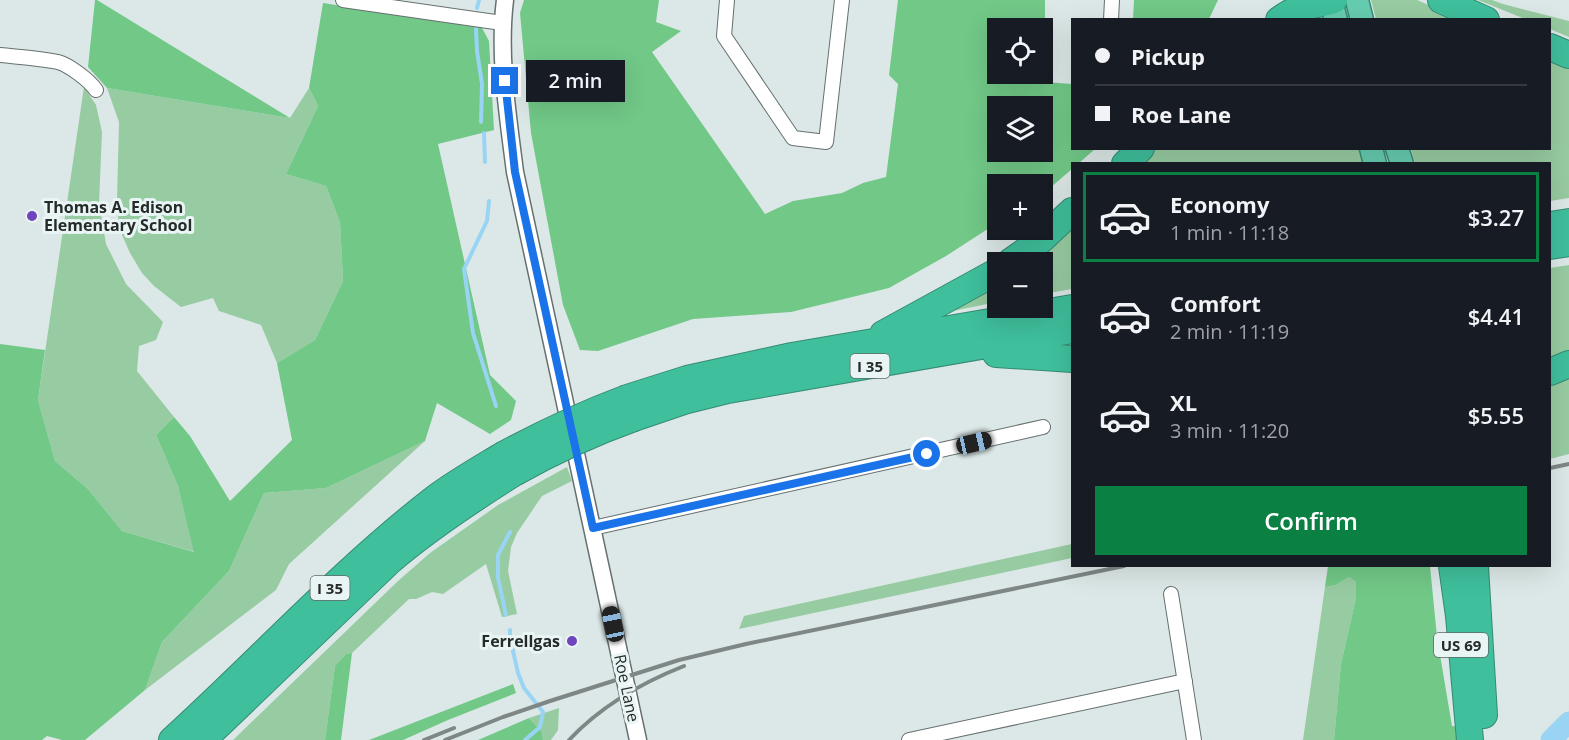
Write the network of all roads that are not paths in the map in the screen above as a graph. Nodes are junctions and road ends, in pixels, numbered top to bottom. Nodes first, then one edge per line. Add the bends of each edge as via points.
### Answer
1 (343, 0) edge
2 (505, 0) edge
3 (727, 0) edge
4 (842, 0) edge
5 (1112, 0) edge
6 (1271, 0) edge
7 (1357, 0) edge
8 (1441, 0) edge
9 (1333, 7) edge
10 (1112, 18) edge
11 (1265, 18) edge
12 (1282, 18) edge
13 (1362, 18) edge
14 (1482, 18) edge
15 (502, 23) junction
16 (1551, 47) edge
17 (0, 55) edge
18 (1569, 56) edge
19 (96, 90) dead end
20 (1139, 150) edge
21 (1127, 162) edge
22 (1071, 212) edge
23 (1569, 222) edge
24 (1551, 225) edge
25 (1569, 243) edge
26 (1551, 246) edge
27 (1024, 252) edge
28 (987, 278) edge
29 (1071, 308) edge
30 (1071, 330) edge
31 (867, 343) junction
32 (957, 351) junction
33 (1071, 359) edge
34 (1569, 364) edge
35 (1551, 372) edge
36 (630, 408) junction
37 (1043, 427) dead end
38 (509, 464) junction
39 (593, 528) junction
40 (1452, 567) edge
41 (1475, 567) edge
42 (1172, 594) dead end
43 (1185, 681) junction
44 (1477, 730) edge
45 (172, 740) edge
46 (203, 740) edge
47 (638, 740) edge
48 (909, 740) edge
49 (1194, 740) edge

1 - 15 street
2 - 15 street, Roe Lane
3 - 4 street via 724,36 793,138 826,142
5 - 10 street
6 - 11 highway
7 - 13 highway
8 - 14 highway
9 - 12 highway via 1301,7
15 - 39 street, Roe Lane via 515,172
16 - 18 highway
17 - 19 street via 60,62
20 - 21 highway
22 - 27 highway
23 - 24 highway
25 - 26 highway
28 - 31 highway
29 - 31 highway, I 35
30 - 32 highway, I 35
31 - 36 highway, I 35 via 687,379
32 - 33 highway
32 - 36 highway, I 35
34 - 35 highway
36 - 38 highway, I 35, bridge via 595,432 550,453
37 - 39 street
38 - 45 highway, I 35 via 436,497 381,542
38 - 46 highway, I 35 via 469,501 399,554
39 - 47 street, Roe Lane
40 - 44 highway, US 69
41 - 44 highway, US 69
42 - 43 street
43 - 48 street
43 - 49 street

